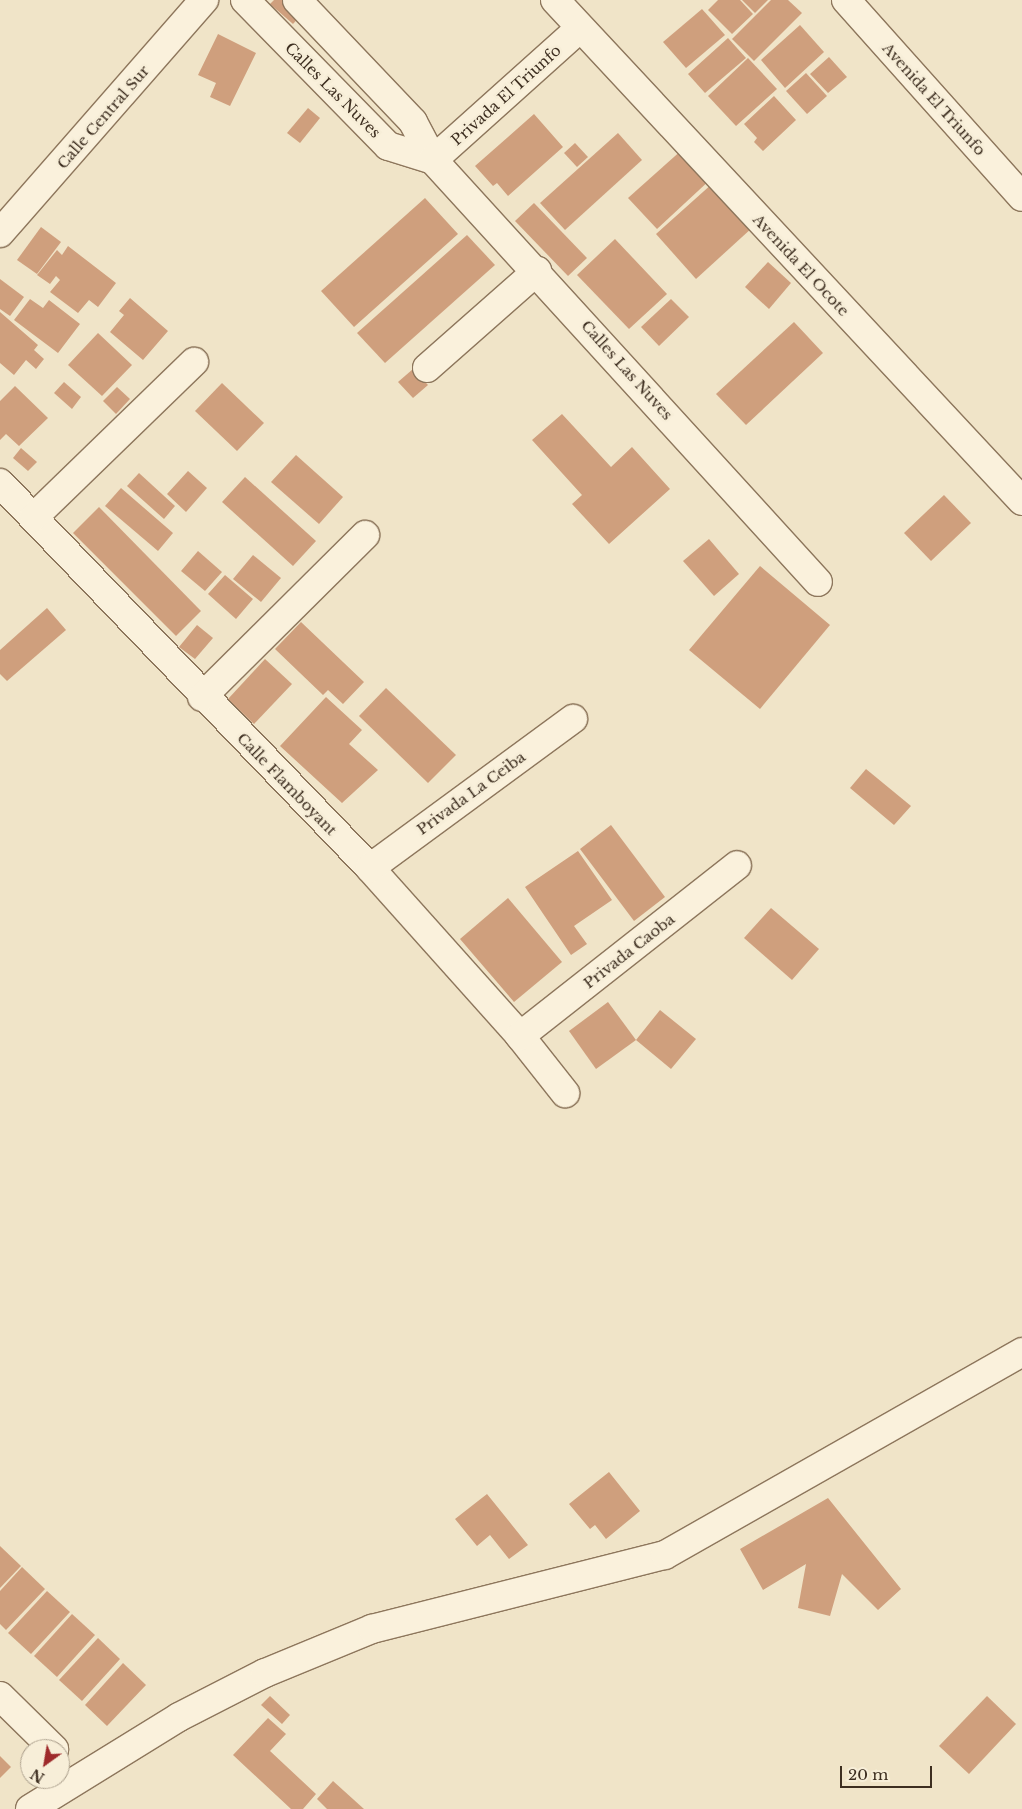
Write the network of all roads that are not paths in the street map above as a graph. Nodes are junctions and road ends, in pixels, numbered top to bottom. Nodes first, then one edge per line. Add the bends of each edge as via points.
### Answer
1 (204, 0) edge
2 (245, 0) edge
3 (296, 0) edge
4 (554, 0) edge
5 (846, 0) edge
6 (579, 29) junction
7 (433, 160) junction
8 (1022, 197) edge
9 (0, 233) edge
10 (537, 270) junction
11 (194, 362) dead end
12 (427, 368) dead end
13 (0, 484) edge
14 (1022, 501) edge
15 (34, 518) junction
16 (364, 535) dead end
17 (818, 582) dead end
18 (202, 697) junction
19 (573, 718) dead end
20 (737, 865) dead end
21 (370, 868) junction
22 (520, 1036) junction
23 (565, 1093) dead end
24 (1022, 1352) edge
25 (0, 1696) edge
26 (44, 1739) edge
27 (70, 1764) edge
28 (83, 1776) junction
29 (30, 1809) edge

1 - 9 street, Calle Central Sur
2 - 7 street, Calles Las Nuves via 388,146
3 - 7 street, Calles Las Nuves via 413,122
4 - 6 street, Avenida El Ocote
5 - 8 street, Avenida El Triunfo
6 - 7 street, Privada El Triunfo
6 - 14 street, Avenida El Ocote
7 - 10 street, Calles Las Nuves
10 - 12 street
10 - 17 street, Calles Las Nuves
11 - 15 street
13 - 15 street, Calle Flamboyant
15 - 18 street, Calle Flamboyant
16 - 18 street
18 - 21 street, Calle Flamboyant
19 - 21 street, Privada La Ceiba
20 - 22 street, Privada Caoba
21 - 22 street, Calle Flamboyant
22 - 23 street, Calle Flamboyant
24 - 28 street via 665,1555 372,1629 256,1678 178,1718
25 - 26 street
27 - 28 street
28 - 29 street

